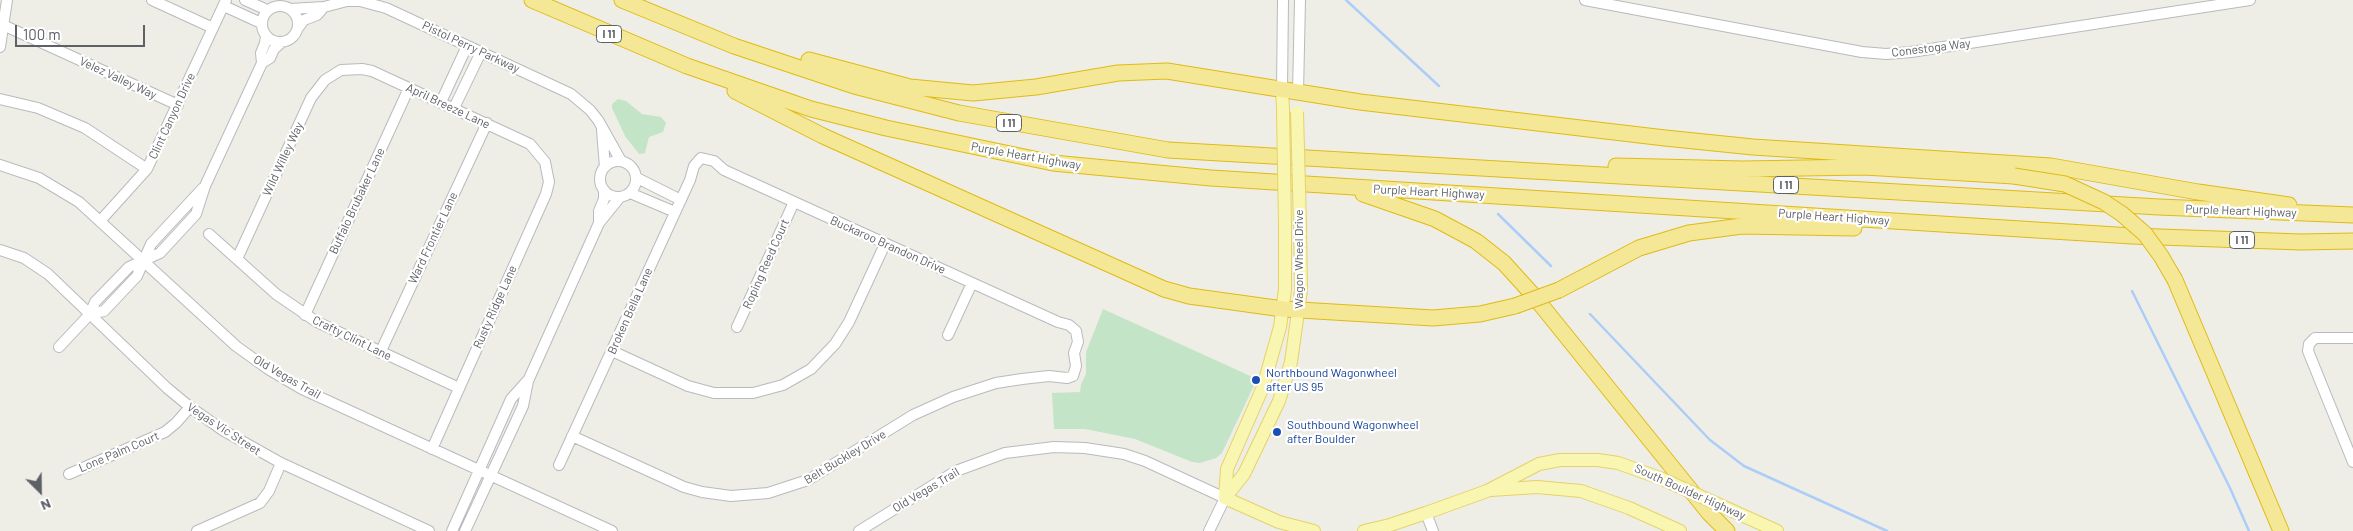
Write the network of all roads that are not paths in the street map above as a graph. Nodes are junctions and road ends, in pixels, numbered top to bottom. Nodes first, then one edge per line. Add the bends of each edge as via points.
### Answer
1 (8, 0) edge
2 (152, 0) edge
3 (245, 0) edge
4 (532, 0) edge
5 (622, 0) edge
6 (630, 0) edge
7 (1283, 0) edge
8 (1300, 0) edge
9 (1585, 0) edge
10 (2250, 0) edge
11 (225, 3) edge
12 (324, 7) junction
13 (290, 9) junction
14 (267, 10) junction
15 (261, 23) junction
16 (3, 25) junction
17 (213, 28) junction
18 (298, 28) junction
19 (266, 36) junction
20 (282, 42) junction
21 (467, 46) junction
22 (0, 47) edge
23 (481, 52) junction
24 (262, 63) junction
25 (687, 66) junction
26 (342, 70) joint
27 (409, 88) junction
28 (1282, 90) junction
29 (1298, 93) junction
30 (0, 99) edge
31 (441, 102) junction
32 (178, 105) junction
33 (454, 108) junction
34 (486, 123) junction
35 (602, 130) junction
36 (701, 158) joint
37 (621, 161) junction
38 (545, 162) joint
39 (1414, 163) junction
40 (0, 166) edge
41 (605, 167) junction
42 (147, 170) junction
43 (637, 178) junction
44 (1343, 187) junction
45 (604, 190) junction
46 (625, 195) junction
47 (681, 200) junction
48 (794, 202) junction
49 (2353, 210) edge
50 (675, 212) junction
51 (2353, 215) edge
52 (101, 220) junction
53 (600, 222) junction
54 (209, 234) dead end
55 (2132, 236) junction
56 (2353, 241) edge
57 (885, 244) junction
58 (0, 250) edge
59 (237, 259) junction
60 (144, 260) junction
61 (972, 283) junction
62 (1282, 309) junction
63 (1299, 310) junction
64 (90, 314) junction
65 (305, 315) junction
66 (737, 327) dead end
67 (1076, 330) joint
68 (948, 335) dead end
69 (2353, 338) edge
70 (60, 347) dead end
71 (612, 351) junction
72 (380, 353) junction
73 (528, 380) junction
74 (458, 388) junction
75 (190, 408) junction
76 (572, 436) junction
77 (2348, 439) edge
78 (432, 449) junction
79 (2353, 462) edge
80 (281, 463) junction
81 (559, 465) dead end
82 (480, 470) junction
83 (69, 474) dead end
84 (491, 475) junction
85 (1487, 491) junction
86 (1224, 498) junction
87 (1426, 513) junction
88 (408, 527) edge
89 (197, 531) edge
90 (428, 531) edge
91 (452, 531) edge
92 (466, 531) edge
93 (612, 531) edge
94 (859, 531) edge
95 (1209, 531) edge
96 (1314, 531) edge
97 (1364, 531) edge
98 (1433, 531) edge
99 (1680, 531) edge
100 (1727, 531) edge
101 (1777, 531) edge
102 (2281, 531) edge

1 - 16 street
2 - 17 street
3 - 14 street
4 - 25 highway, Purple Heart Highway / I 11
5 - 39 highway, Purple Heart Highway / I 11 via 734,46 854,86 959,113 1168,150
6 - 28 highway via 826,66 910,87 974,93 1036,87 1118,73 1168,71
7 - 28 street
8 - 29 street
9 - 10 street, Conestoga Way via 1886,54
11 - 15 street
11 - 17 street, Clint Canyon Drive
12 - 13 street, Pistol Perry Parkway
12 - 18 street, Pistol Perry Parkway
12 - 21 street, Pistol Perry Parkway via 347,1 369,3
13 - 14 street via 280,6
13 - 18 street via 297,18
14 - 15 street
15 - 19 street
16 - 22 street
16 - 32 street, Velez Valley Way
17 - 32 street, Clint Canyon Drive
18 - 20 street via 294,36
19 - 20 street via 272,41
19 - 24 street
20 - 24 street
21 - 23 street, Pistol Perry Parkway
21 - 31 street
23 - 33 street
23 - 35 street, Pistol Perry Parkway via 571,94 590,110
24 - 60 street via 205,186 196,214 160,252
25 - 44 highway, Purple Heart Highway / I 11 via 812,109 1006,154 1138,172
25 - 62 highway via 824,136 1140,280 1189,296
26 - 27 street, April Breeze Lane via 372,71
26 - 59 street, Wild Willey Way via 325,80 311,98
27 - 31 street, April Breeze Lane
27 - 65 street, Buffalo Brubaker Lane
28 - 29 highway
28 - 62 main road, Wagon Wheel Drive, bridge via 1285,225
29 - 49 highway via 1704,142 2051,166 2198,192 2295,206
29 - 63 main road, Wagon Wheel Drive, bridge
30 - 42 street via 38,108 68,120 110,143
31 - 33 street, April Breeze Lane
32 - 42 street, Clint Canyon Drive
33 - 34 street, April Breeze Lane
34 - 38 street, April Breeze Lane via 530,144
34 - 72 street, Ward Frontier Lane
35 - 37 street, Pistol Perry Parkway
35 - 41 street, Pistol Perry Parkway
36 - 47 street, Broken Bella Lane via 694,166
36 - 48 street, Buckaroo Brandon Drive via 714,161 724,170
37 - 41 street via 612,161
37 - 43 street via 633,167
38 - 74 street, Rusty Ridge Lane via 549,182 546,194
39 - 51 highway, Purple Heart Highway / I 11 via 2158,208
39 - 102 highway, bridge via 1743,169 1864,167 2014,176 2065,184 2122,214 2144,234 2161,256 2175,280
40 - 52 street, Old Vegas Trail via 39,178 79,202
41 - 45 street via 600,180
42 - 52 street, Clint Canyon Drive
43 - 46 street via 636,184
43 - 47 street
44 - 55 highway, Purple Heart Highway / I 11
44 - 100 highway via 1435,219 1476,241 1504,263 1691,492
45 - 46 street via 612,196
45 - 53 street
46 - 50 street
46 - 53 street
47 - 50 street, Broken Bella Lane
48 - 57 street, Buckaroo Brandon Drive
48 - 66 street, Roping Reed Court
50 - 71 street, Broken Bella Lane
52 - 60 street, Old Vegas Trail
53 - 73 street
54 - 59 street, Crafty Clint Lane
55 - 56 highway, Purple Heart Highway / I 11
55 - 63 highway, bridge via 1768,225 1719,228 1639,248 1558,290 1480,314 1434,318
57 - 61 street, Buckaroo Brandon Drive
57 - 71 street via 849,322 835,344 811,369 782,385 753,393 714,393 688,386
58 - 64 street, Vegas Vic Street via 37,266
59 - 65 street, Crafty Clint Lane
60 - 64 street via 129,267 94,302
60 - 78 street, Old Vegas Trail via 236,346 268,369 302,389
61 - 67 street, Buckaroo Brandon Drive
61 - 68 street
62 - 63 highway
62 - 86 main road, Wagon Wheel Drive via 1271,366 1227,469
63 - 86 main road, Wagon Wheel Drive via 1291,362 1279,400 1244,474
64 - 70 street
64 - 75 street, Vegas Vic Street
65 - 72 street, Crafty Clint Lane
67 - 76 street, Belt Buckley Drive via 1078,342 1073,376 996,383 952,397 913,415 808,480 768,493 731,496 684,487
69 - 77 street via 2315,338 2308,351
71 - 76 street, Broken Bella Lane
72 - 74 street, Crafty Clint Lane
73 - 82 street via 511,399
73 - 84 street via 523,406
74 - 78 street, Rusty Ridge Lane
75 - 80 street, Vegas Vic Street via 238,440
75 - 83 street, Lone Palm Court via 166,432
76 - 81 street, Broken Bella Lane
77 - 79 street
78 - 82 street, Old Vegas Trail
80 - 88 street, Vegas Vic Street
80 - 89 street via 260,503
82 - 84 street, Old Vegas Trail
82 - 91 street
84 - 92 street
84 - 93 street, Old Vegas Trail
85 - 87 main road, South Boulder Highway
85 - 99 main road, South Boulder Highway via 1537,487 1581,491
85 - 101 main road, South Boulder Highway, bridge via 1539,464 1560,460 1598,460 1618,463 1660,478
86 - 94 street, Old Vegas Trail via 1124,454 1085,448 1027,449 1004,453 956,471
86 - 95 street, Wagon Wheel Drive
86 - 96 main road via 1279,522
87 - 97 main road, South Boulder Highway
87 - 98 street
88 - 90 street, Vegas Vic Street

